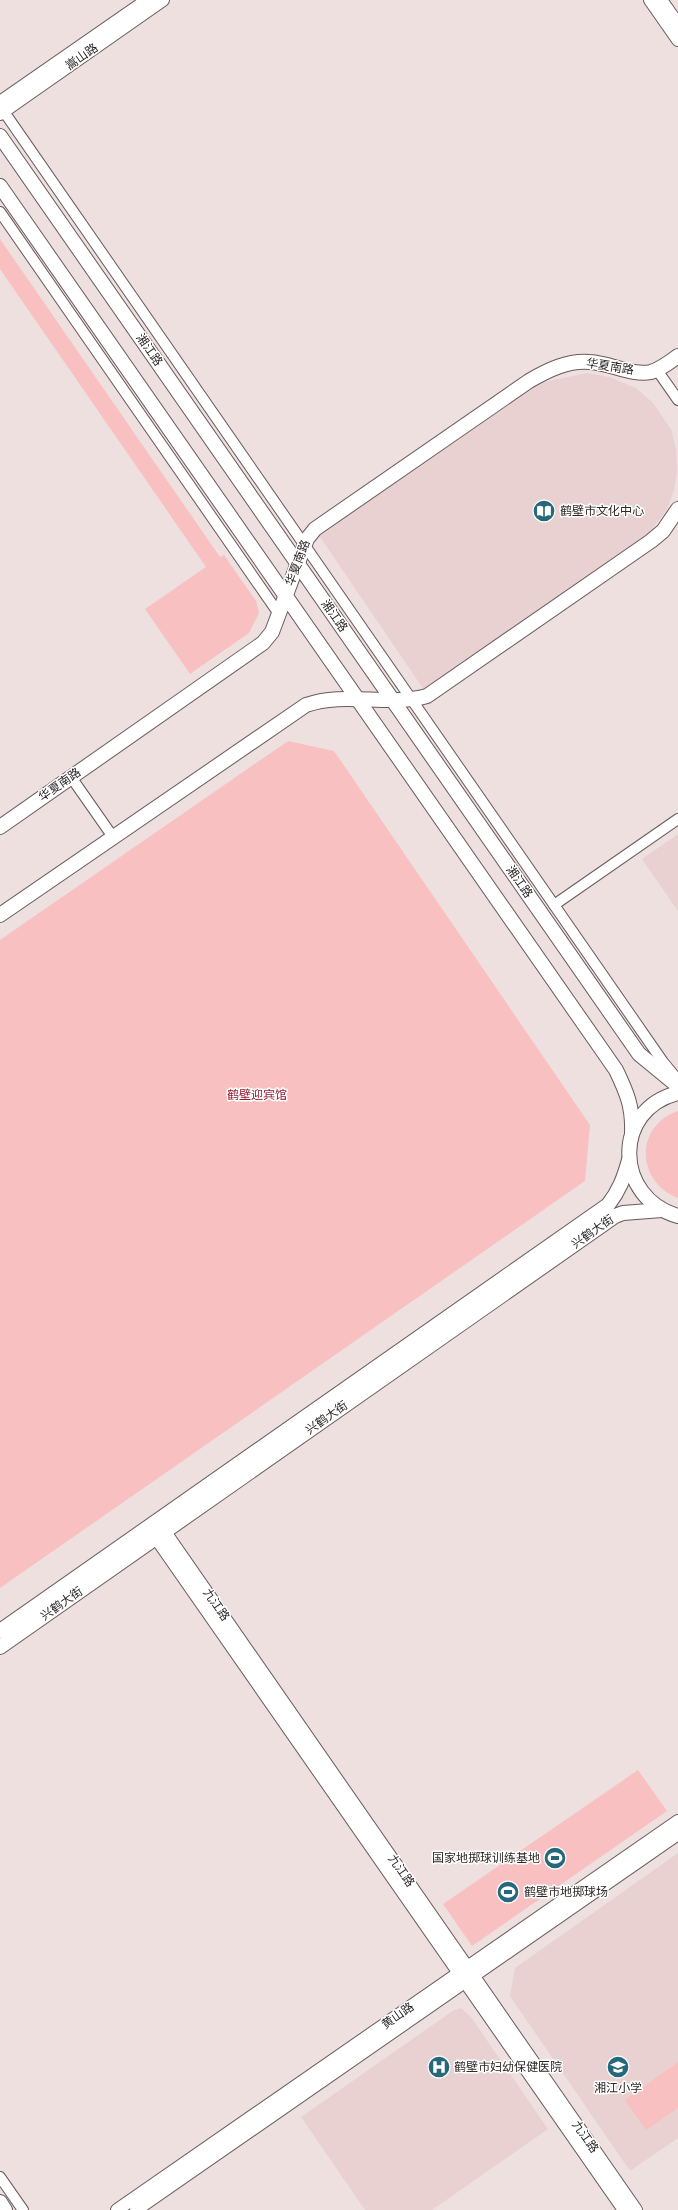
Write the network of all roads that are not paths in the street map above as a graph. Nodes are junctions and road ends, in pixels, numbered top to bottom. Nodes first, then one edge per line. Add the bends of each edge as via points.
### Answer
1 (147, 0) edge
2 (163, 0) edge
3 (650, 0) edge
4 (661, 0) edge
5 (678, 24) edge
6 (678, 40) edge
7 (1, 108) edge
8 (0, 136) edge
9 (0, 186) edge
10 (0, 212) edge
11 (678, 356) edge
12 (656, 370) junction
13 (678, 400) edge
14 (678, 509) edge
15 (305, 544) junction
16 (298, 564) junction
17 (286, 596) junction
18 (279, 614) junction
19 (357, 699) junction
20 (392, 699) junction
21 (412, 699) junction
22 (71, 777) junction
23 (678, 819) edge
24 (0, 827) edge
25 (113, 837) junction
26 (554, 905) junction
27 (0, 915) edge
28 (678, 1080) edge
29 (678, 1086) edge
30 (678, 1093) edge
31 (632, 1133) junction
32 (629, 1160) junction
33 (662, 1210) junction
34 (678, 1216) edge
35 (161, 1535) junction
36 (0, 1631) edge
37 (0, 1647) edge
38 (678, 1821) edge
39 (678, 1834) edge
40 (466, 1975) junction
41 (0, 2177) edge
42 (0, 2202) edge
43 (5, 2210) edge
44 (23, 2210) edge
45 (117, 2210) edge
46 (136, 2210) edge
47 (624, 2210) edge
48 (636, 2210) edge

1 - 7 street, 嵩山路
2 - 7 street, 嵩山路
3 - 6 street
4 - 5 street
7 - 15 street
8 - 16 main road, 湘江路
9 - 17 main road
10 - 18 street
11 - 12 main road, 华夏南路
12 - 13 street
12 - 15 main road, 华夏南路 via 635,371 590,362 570,363 547,371 315,529
14 - 21 main road via 663,531 652,541 427,696
15 - 16 main road, 华夏南路
15 - 21 street
16 - 17 main road, 华夏南路
16 - 20 main road, 湘江路
17 - 18 main road, 华夏南路
17 - 19 main road
18 - 22 main road, 华夏南路 via 272,632 263,643
19 - 20 main road
19 - 25 main road via 318,701 306,705
19 - 31 main road via 616,1070 633,1113
20 - 21 main road
20 - 29 main road, 湘江路 via 639,1054
21 - 26 street
22 - 24 main road, 华夏南路
22 - 25 street
23 - 26 street
25 - 27 main road
26 - 28 street
30 - 31 main road via 663,1098 648,1109
31 - 32 main road
32 - 33 main road via 633,1178 642,1193
32 - 36 main road, 兴鹤大街 via 620,1187 608,1205
33 - 34 main road
33 - 35 main road, 兴鹤大街 via 623,1213 616,1216
35 - 37 main road, 兴鹤大街
35 - 40 street, 九江路
38 - 40 street, 黄山路
39 - 40 street, 黄山路
40 - 45 street, 黄山路
40 - 46 street, 黄山路
40 - 47 street, 九江路
40 - 48 street, 九江路
41 - 44 street
42 - 43 main road

